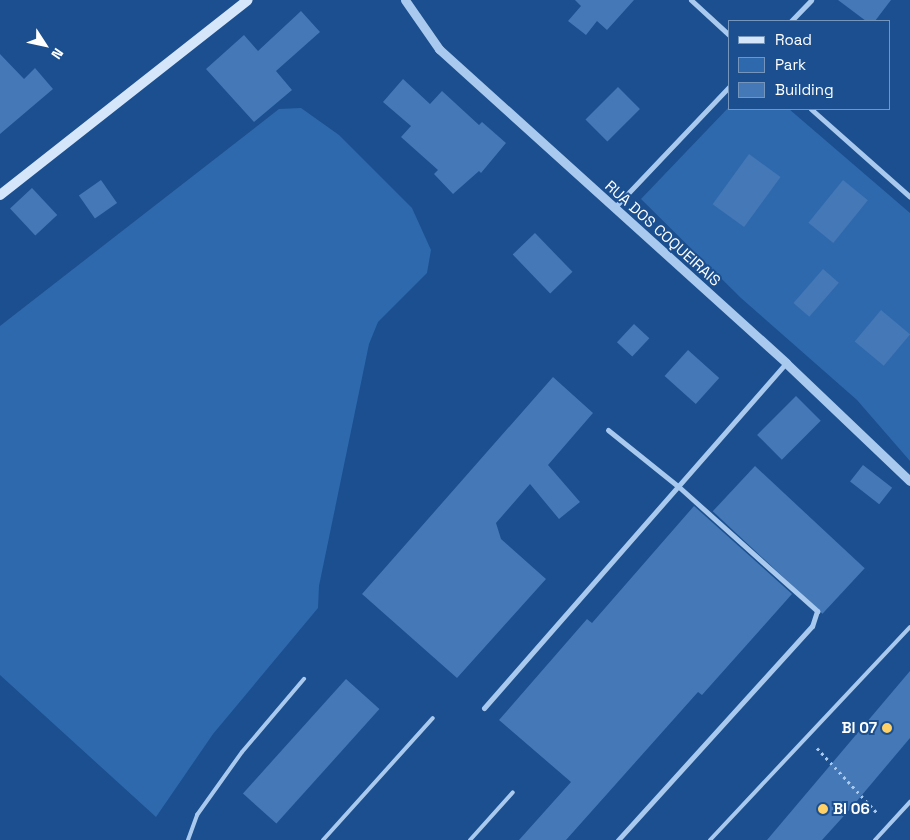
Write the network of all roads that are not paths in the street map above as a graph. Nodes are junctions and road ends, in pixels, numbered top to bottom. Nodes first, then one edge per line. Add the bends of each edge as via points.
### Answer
1 (248, 0) edge
2 (405, 0) edge
3 (691, 0) edge
4 (811, 0) edge
5 (792, 20) edge
6 (728, 34) edge
7 (728, 87) edge
8 (812, 110) edge
9 (0, 195) edge
10 (910, 197) edge
11 (614, 208) junction
12 (786, 363) junction
13 (608, 430) dead end
14 (910, 481) edge
15 (679, 487) junction
16 (910, 627) edge
17 (304, 679) dead end
18 (484, 708) dead end
19 (433, 718) dead end
20 (513, 792) dead end
21 (910, 802) edge
22 (188, 840) edge
23 (324, 840) edge
24 (470, 840) edge
25 (618, 840) edge
26 (710, 840) edge
27 (875, 840) edge

1 - 9 main road
2 - 11 street, RUA DOS COQUEIRAIS via 439,49
3 - 6 street
4 - 5 street
7 - 11 street
8 - 10 street
11 - 12 street, RUA DOS COQUEIRAIS
12 - 14 street, RUA DOS COQUEIRAIS
12 - 15 street
13 - 15 street
15 - 18 street
15 - 25 street via 816,611 812,626
16 - 26 lane
17 - 22 lane via 242,752 197,815
19 - 23 lane
20 - 24 lane
21 - 27 lane

